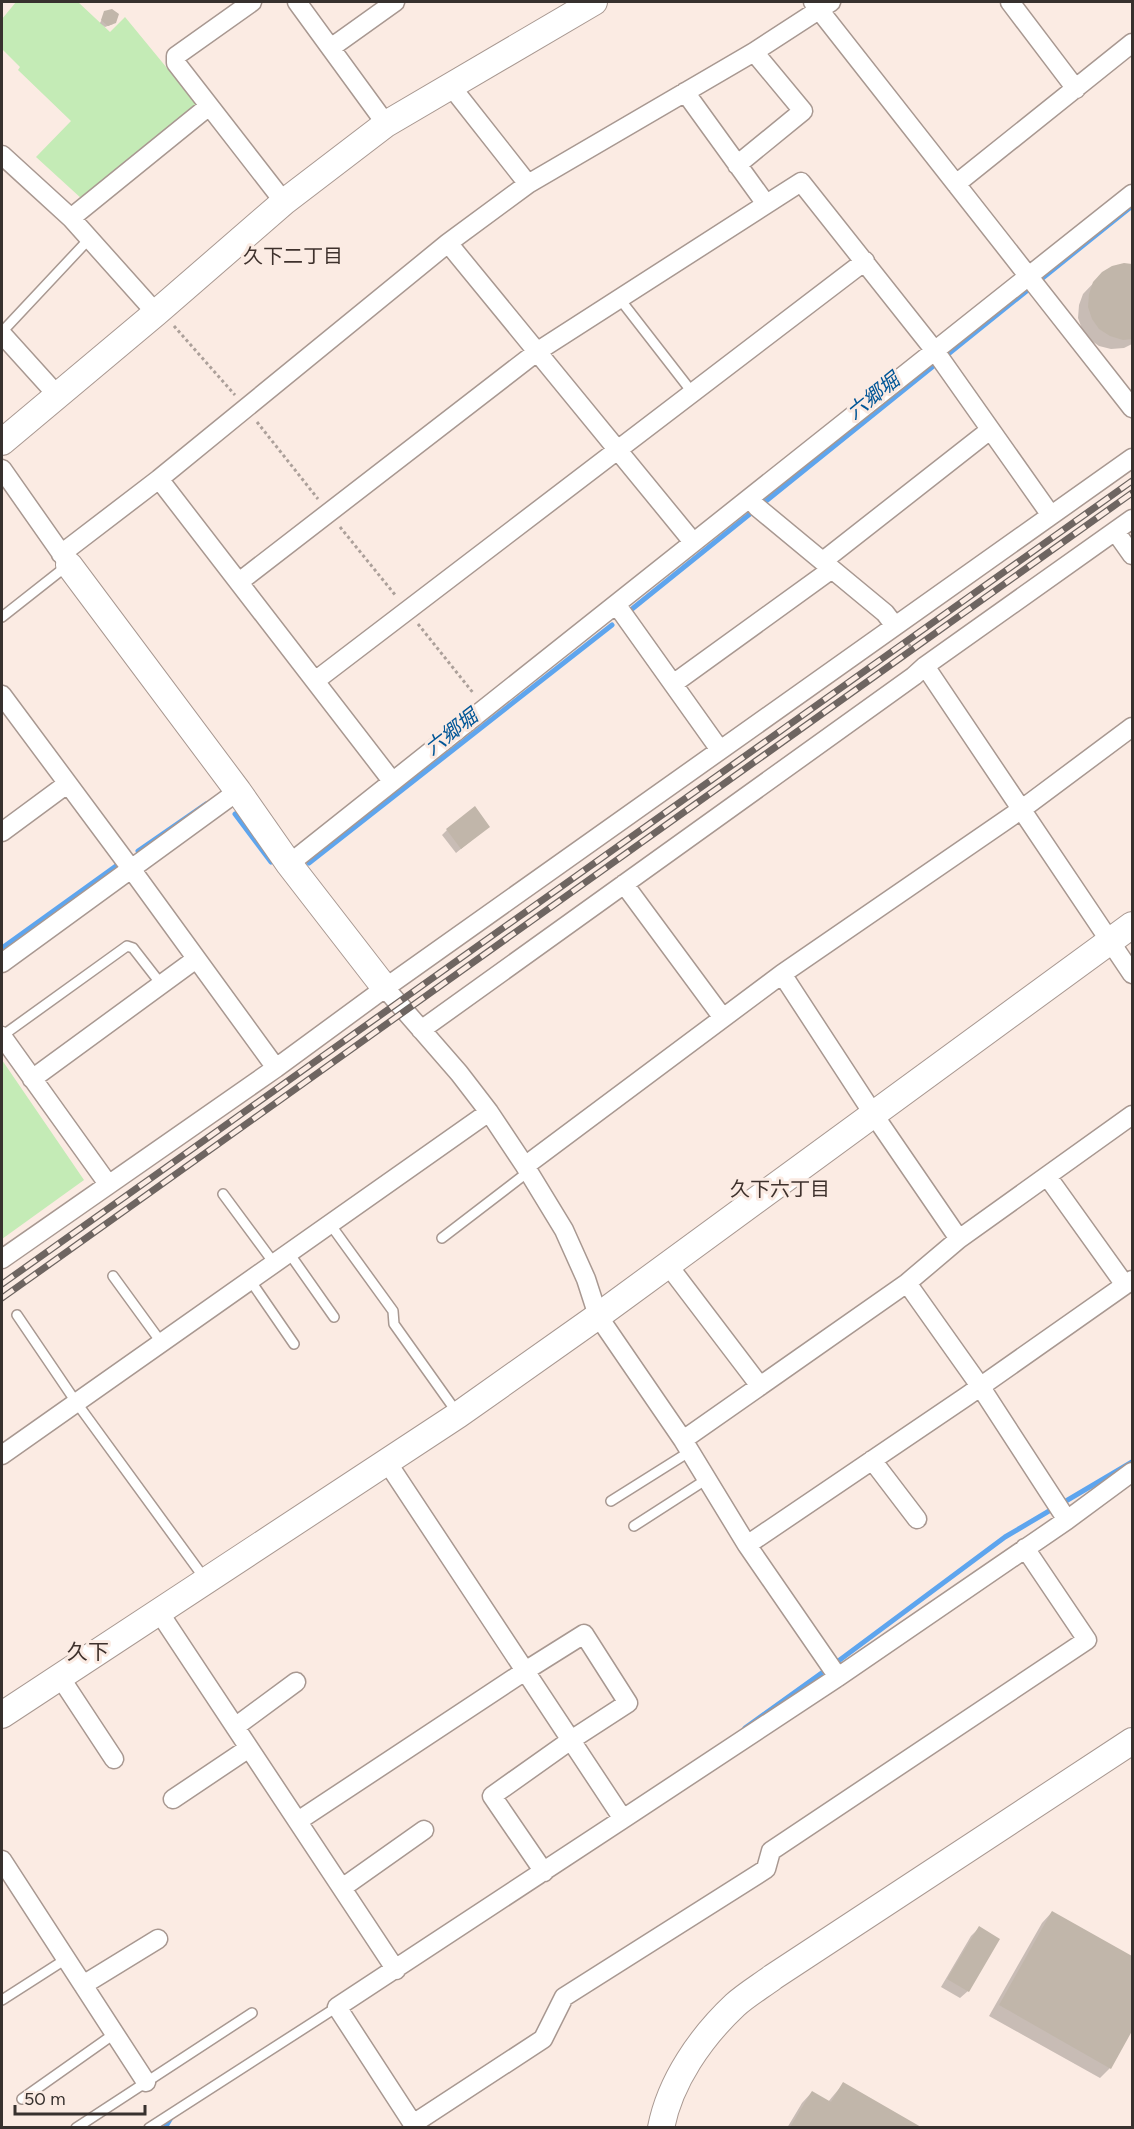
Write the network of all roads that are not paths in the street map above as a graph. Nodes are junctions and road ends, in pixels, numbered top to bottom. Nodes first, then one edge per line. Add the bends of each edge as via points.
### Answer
1 (252, 2) edge
2 (297, 2) edge
3 (395, 2) edge
4 (594, 2) edge
5 (1010, 2) edge
6 (821, 4) edge
7 (1132, 43) edge
8 (332, 47) junction
9 (754, 52) junction
10 (450, 85) junction
11 (1076, 89) junction
12 (685, 92) junction
13 (209, 106) junction
14 (386, 124) junction
15 (2, 155) edge
16 (737, 165) junction
17 (528, 184) junction
18 (956, 184) junction
19 (1132, 194) edge
20 (284, 202) junction
21 (766, 204) junction
22 (71, 218) junction
23 (90, 238) junction
24 (447, 243) junction
25 (865, 261) junction
26 (1029, 277) junction
27 (619, 298) junction
28 (163, 317) junction
29 (2, 333) edge
30 (538, 351) junction
31 (935, 351) junction
32 (692, 392) junction
33 (58, 396) junction
34 (1132, 408) edge
35 (990, 430) junction
36 (2, 442) edge
37 (618, 450) junction
38 (1132, 458) edge
39 (2, 469) edge
40 (159, 479) junction
41 (750, 498) junction
42 (1050, 514) junction
43 (1132, 519) edge
44 (1115, 531) junction
45 (693, 542) junction
46 (1132, 555) edge
47 (65, 559) junction
48 (827, 565) junction
49 (239, 582) junction
50 (616, 604) junction
51 (2, 617) edge
52 (898, 630) junction
53 (922, 663) junction
54 (315, 681) junction
55 (673, 684) junction
56 (4, 703) edge
57 (1132, 727) edge
58 (720, 750) junction
59 (392, 781) junction
60 (67, 784) junction
61 (238, 791) junction
62 (1022, 809) junction
63 (2, 832) edge
64 (290, 864) junction
65 (132, 870) junction
66 (624, 884) junction
67 (1132, 925) edge
68 (1110, 942) junction
69 (196, 959) junction
70 (2, 963) edge
71 (782, 974) junction
72 (1132, 974) edge
73 (161, 984) junction
74 (385, 988) junction
75 (723, 1018) junction
76 (421, 1030) junction
77 (2, 1036) edge
78 (276, 1068) junction
79 (33, 1079) junction
80 (489, 1112) junction
81 (874, 1115) junction
82 (1132, 1115) edge
83 (526, 1169) junction
84 (1047, 1176) junction
85 (108, 1184) junction
86 (224, 1194) dead end
87 (330, 1224) junction
88 (442, 1238) dead end
89 (959, 1239) junction
90 (281, 1258) junction
91 (2, 1259) edge
92 (668, 1265) junction
93 (112, 1276) dead end
94 (250, 1280) junction
95 (1129, 1282) edge
96 (907, 1283) junction
97 (17, 1315) dead end
98 (598, 1316) junction
99 (334, 1317) dead end
100 (161, 1342) junction
101 (294, 1344) dead end
102 (760, 1386) junction
103 (980, 1386) junction
104 (76, 1402) junction
105 (458, 1414) junction
106 (686, 1446) junction
107 (2, 1455) edge
108 (872, 1460) junction
109 (387, 1462) junction
110 (1132, 1472) edge
111 (707, 1479) junction
112 (611, 1501) dead end
113 (917, 1519) dead end
114 (1067, 1520) junction
115 (634, 1526) dead end
116 (747, 1545) junction
117 (1025, 1548) junction
118 (206, 1581) junction
119 (159, 1612) junction
120 (525, 1671) junction
121 (60, 1677) junction
122 (838, 1677) junction
123 (296, 1682) dead end
124 (2, 1715) edge
125 (235, 1727) junction
126 (571, 1740) junction
127 (1132, 1741) edge
128 (249, 1748) junction
129 (114, 1759) dead end
130 (174, 1799) dead end
131 (623, 1820) junction
132 (297, 1821) junction
133 (424, 1830) dead end
134 (2, 1860) edge
135 (544, 1872) junction
136 (342, 1888) junction
137 (158, 1939) dead end
138 (66, 1959) junction
139 (396, 1970) junction
140 (83, 1985) junction
141 (2, 2000) edge
142 (337, 2007) junction
143 (252, 2013) dead end
144 (114, 2034) junction
145 (146, 2082) junction
146 (22, 2099) dead end
147 (410, 2126) edge
148 (76, 2127) edge
149 (148, 2127) edge
150 (661, 2127) edge

1 - 13 street via 176,56 176,63
2 - 8 street
3 - 8 street
4 - 10 street
5 - 11 street
6 - 9 street
6 - 18 street
7 - 11 street
8 - 14 street
9 - 12 street
9 - 16 street via 802,111
10 - 14 street
10 - 17 street
11 - 18 street
12 - 16 street
12 - 17 street
13 - 20 street
13 - 22 street
14 - 20 street
15 - 22 street
16 - 21 street
17 - 24 street
18 - 26 street
19 - 26 street
20 - 28 street
21 - 25 street via 801,182
21 - 27 street
22 - 23 street
23 - 28 street
23 - 29 lane
24 - 30 street
24 - 40 street
25 - 31 street
25 - 32 street
26 - 31 street
26 - 34 street
27 - 30 street
27 - 32 lane
28 - 33 street
29 - 33 street
30 - 37 street
30 - 49 street
31 - 35 street
31 - 41 street
32 - 37 street
33 - 36 street
35 - 42 street
35 - 48 street
37 - 45 street
37 - 54 street
38 - 42 street
39 - 47 street
40 - 47 street
40 - 49 street
41 - 45 street
41 - 48 street
42 - 52 street
43 - 44 street
44 - 46 street
44 - 53 street
45 - 50 street
47 - 51 lane
47 - 61 street
48 - 52 street via 885,613
48 - 55 street
49 - 54 street
50 - 55 street
50 - 59 street
52 - 58 street
53 - 62 street
53 - 66 street via 915,676
54 - 59 street
55 - 58 street
56 - 60 street
57 - 62 street
58 - 74 street
59 - 64 street
60 - 63 street
60 - 65 street
61 - 64 street
61 - 65 street
62 - 68 street
62 - 71 street
64 - 74 street
65 - 69 street
65 - 70 street
66 - 75 street
66 - 76 street
67 - 68 street
68 - 72 street
68 - 81 street
69 - 73 street
69 - 78 street
71 - 75 street
71 - 81 street
73 - 77 lane via 133,948 127,946
73 - 79 street
74 - 76 street
74 - 78 street
75 - 83 street
76 - 80 street
77 - 79 street
78 - 85 street
79 - 85 street
80 - 83 street
80 - 87 street
81 - 89 street
81 - 92 street
82 - 84 street
83 - 88 lane
83 - 98 street via 564,1230
84 - 89 street
84 - 95 street
85 - 91 street
86 - 90 lane
87 - 90 street
87 - 105 lane via 393,1311 394,1324
89 - 96 street
90 - 94 street
90 - 99 lane
92 - 98 street
92 - 102 street
93 - 100 lane
94 - 100 street
94 - 101 lane
95 - 103 street
96 - 102 street
96 - 103 street
97 - 104 lane
98 - 105 street
98 - 106 street
100 - 104 street
102 - 106 street
103 - 108 street
103 - 114 street
104 - 107 street
104 - 118 lane
105 - 109 street
106 - 111 street
106 - 112 lane
108 - 113 street
108 - 116 street
109 - 118 street
109 - 120 street
110 - 114 street
111 - 115 lane
111 - 116 street
114 - 117 street
116 - 122 street
117 - 122 street
117 - 147 street via 1087,1640 771,1851 766,1869 564,1997 543,2039
118 - 119 street
119 - 121 street
119 - 125 street
120 - 126 street
120 - 126 street via 584,1635 628,1703
120 - 132 street
121 - 124 street
121 - 129 street
122 - 131 street
123 - 125 street
125 - 128 street
126 - 131 street
126 - 135 street via 492,1796
127 - 150 street via 737,2003 705,2036 688,2064
128 - 130 street
128 - 132 street
131 - 135 street
132 - 136 street
133 - 136 street
134 - 138 street
135 - 139 street
136 - 139 street
137 - 140 street
138 - 140 street
138 - 141 lane
139 - 142 street
140 - 144 street
142 - 147 street
142 - 149 lane
143 - 145 lane
144 - 145 street
144 - 146 lane
145 - 148 lane

